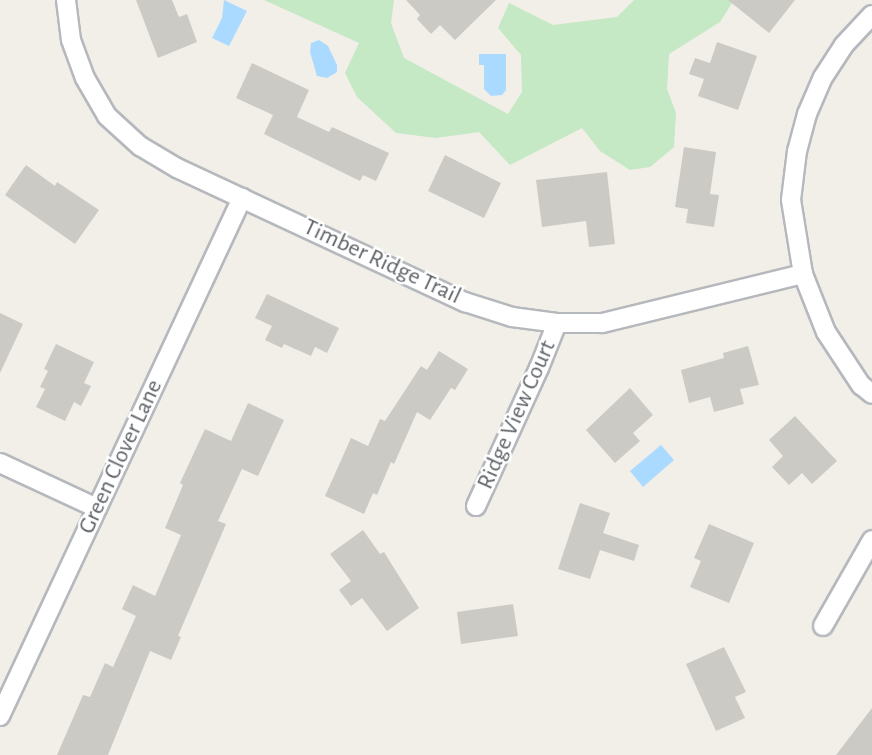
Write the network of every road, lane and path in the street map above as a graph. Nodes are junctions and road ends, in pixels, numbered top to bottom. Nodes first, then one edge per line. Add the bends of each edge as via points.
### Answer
1 (66, 0) edge
2 (872, 15) edge
3 (242, 198) junction
4 (803, 274) junction
5 (556, 323) junction
6 (872, 394) edge
7 (0, 463) edge
8 (476, 506) dead end
9 (97, 508) junction
10 (872, 540) edge
11 (823, 626) dead end
12 (0, 716) edge

1 - 3 street, Timber Ridge Trail via 71,40 85,79 107,116 140,146
2 - 4 street via 823,77 797,151 791,200
3 - 5 street, Timber Ridge Trail via 465,302 512,317
3 - 9 street, Green Clover Lane
4 - 5 street, Timber Ridge Trail via 602,323
4 - 6 street via 826,332
5 - 8 street, Ridge View Court
7 - 9 street
9 - 12 street, Green Clover Lane
10 - 11 street

